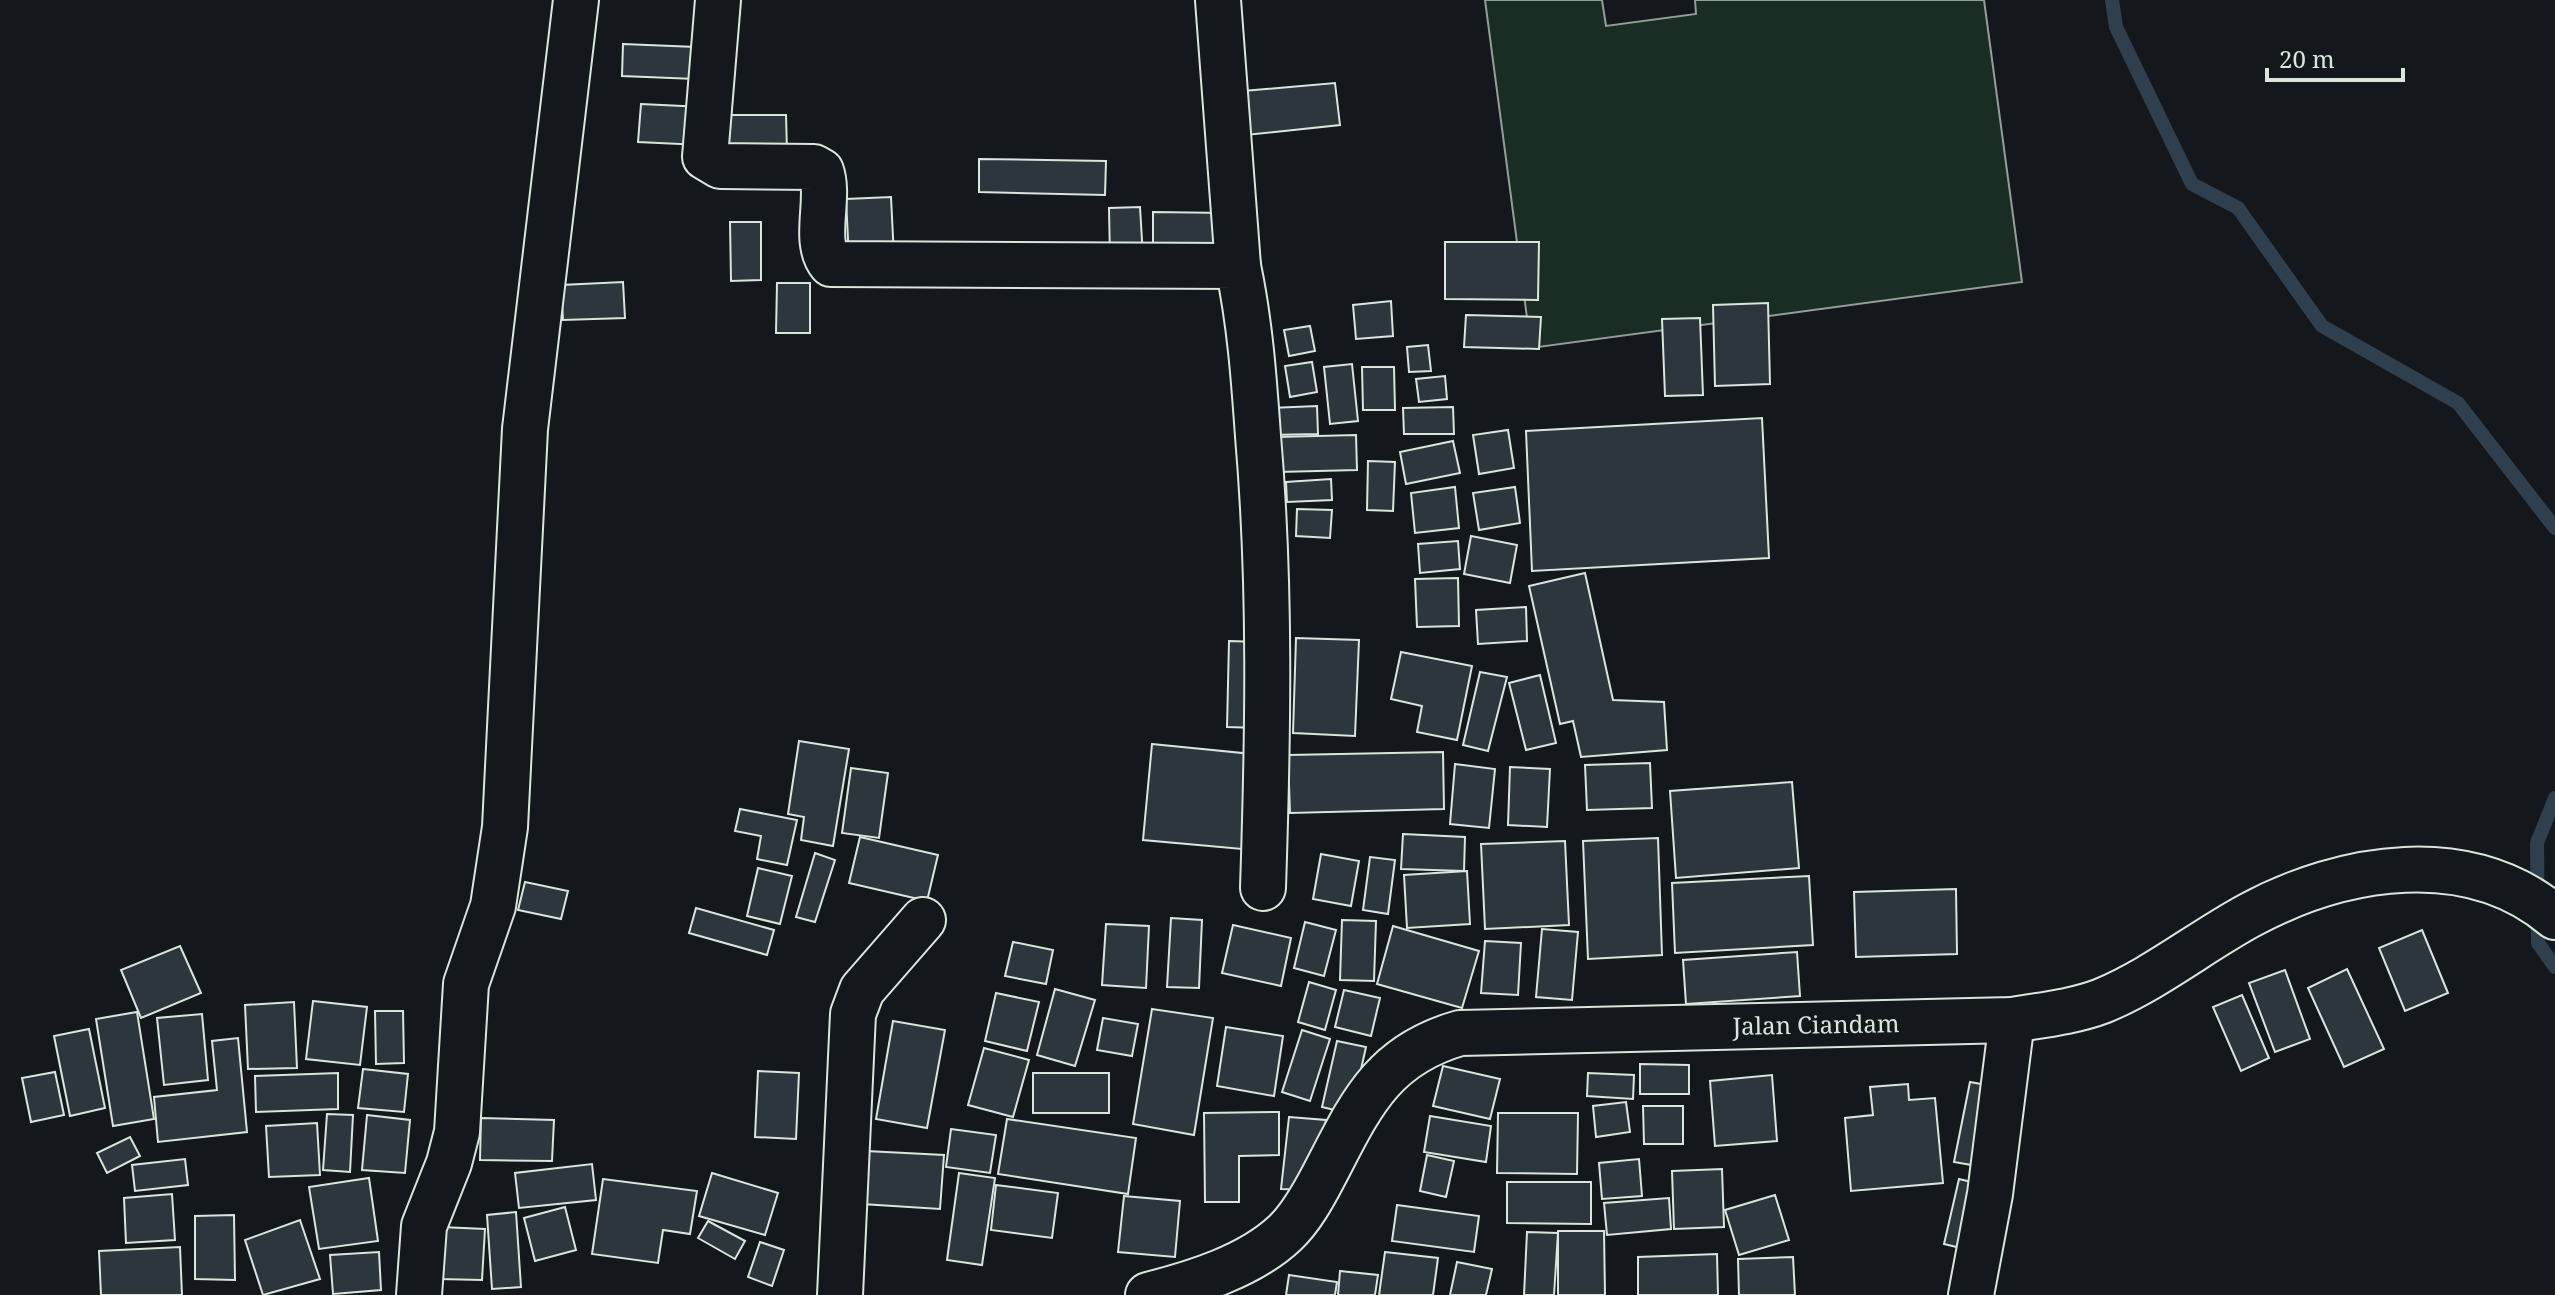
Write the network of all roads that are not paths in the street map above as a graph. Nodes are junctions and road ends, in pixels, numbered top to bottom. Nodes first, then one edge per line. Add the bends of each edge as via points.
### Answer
1 (576, 0) edge
2 (718, 0) edge
3 (1218, 0) edge
4 (1238, 266) junction
5 (1263, 888) dead end
6 (2535, 904) edge
7 (923, 920) dead end
8 (2012, 1020) junction
9 (419, 1295) edge
10 (840, 1295) edge
11 (1148, 1295) edge
12 (1971, 1295) edge

1 - 9 street via 525,429 505,827 493,906 466,984 457,1132 424,1226
2 - 4 street via 705,157 720,166 821,171 825,253 831,264
3 - 4 street
4 - 5 street via 1252,352 1266,555 1269,720
6 - 8 street, Jalan Ciandam via 2484,877 2446,870 2336,881 2250,915 2100,1001
7 - 10 street via 862,990 853,1014
8 - 11 street, Jalan Ciandam via 1511,1030 1430,1041 1391,1067 1374,1087 1288,1230 1252,1258
8 - 12 street

